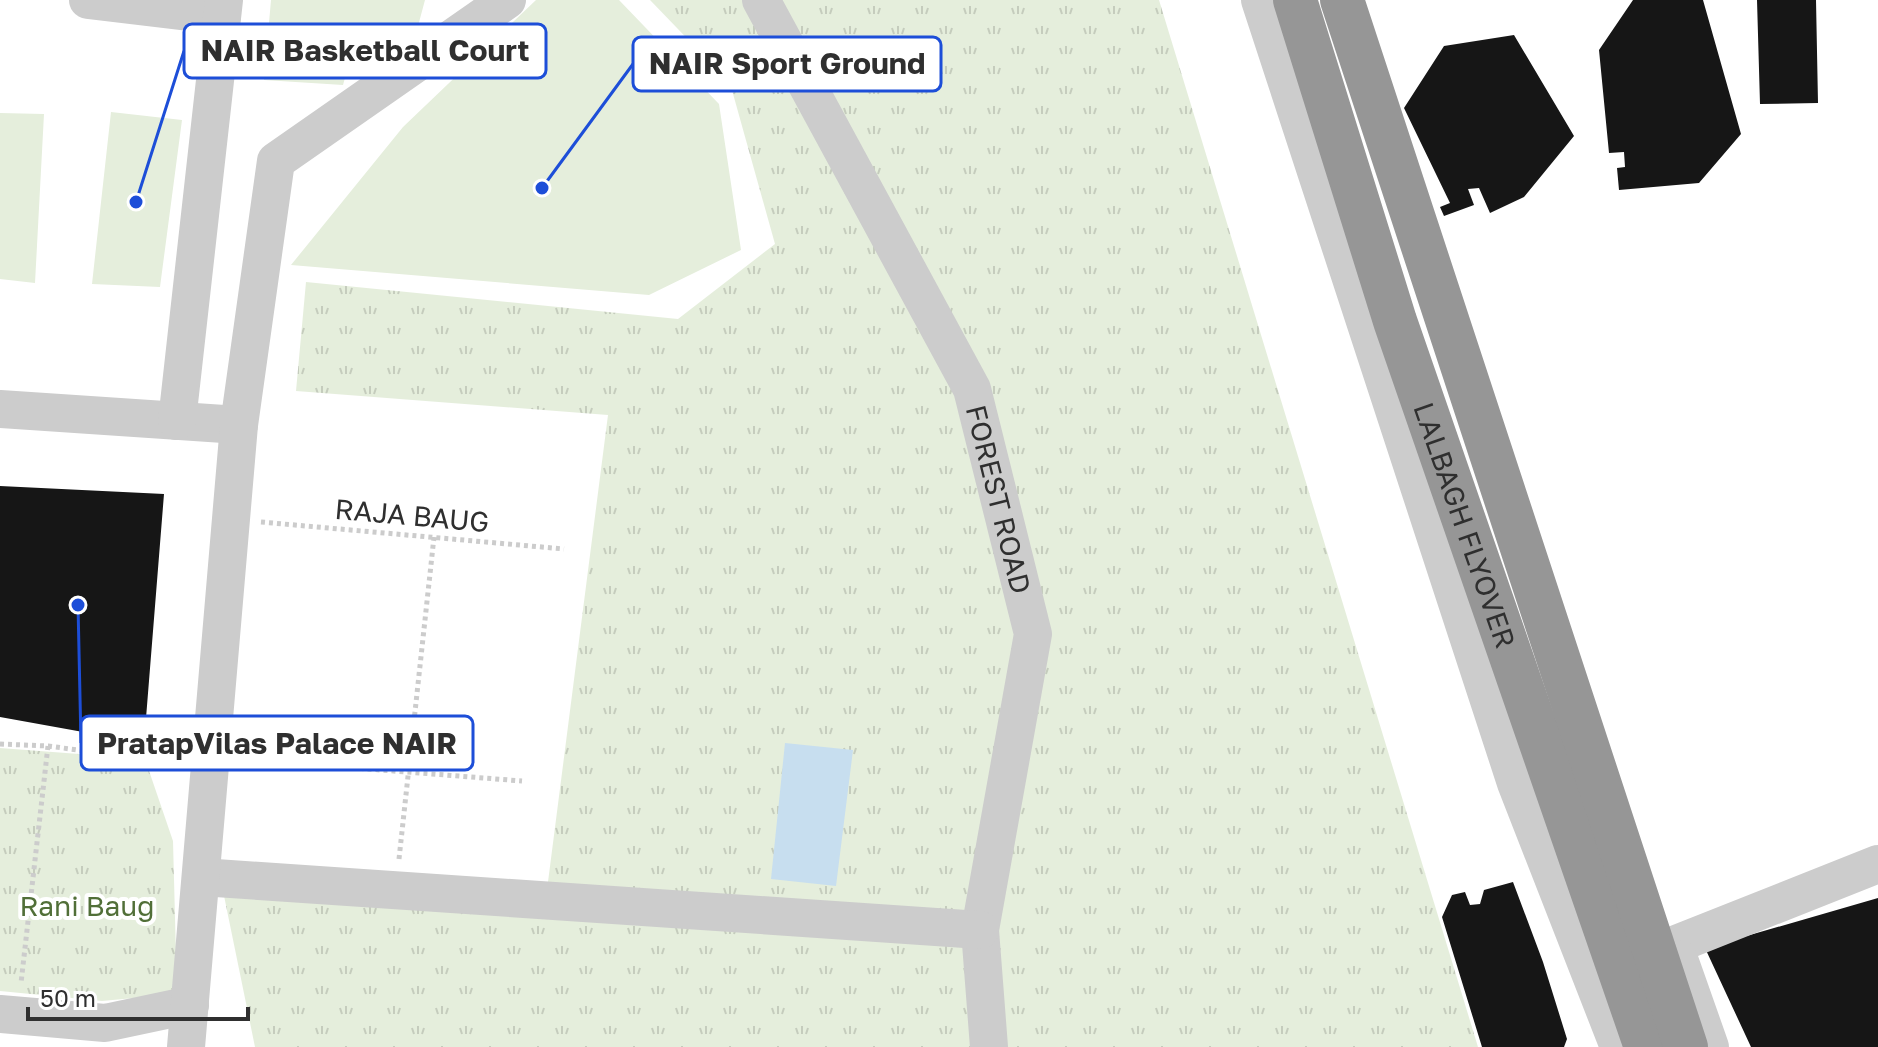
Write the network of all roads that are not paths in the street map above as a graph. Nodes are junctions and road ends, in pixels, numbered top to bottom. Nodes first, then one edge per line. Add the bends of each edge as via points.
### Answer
1 (88, 0) edge
2 (507, 0) edge
3 (761, 0) edge
4 (1260, 0) edge
5 (1295, 0) edge
6 (1342, 0) edge
7 (1361, 0) edge
8 (223, 8) edge
9 (0, 409) edge
10 (177, 421) junction
11 (239, 425) junction
12 (1878, 864) edge
13 (201, 877) junction
14 (980, 930) junction
15 (1674, 945) junction
16 (190, 1005) junction
17 (9, 1014) edge
18 (186, 1047) edge
19 (209, 1047) edge
20 (989, 1047) edge
21 (1619, 1047) edge
22 (1646, 1047) edge
23 (1686, 1047) edge
24 (1710, 1047) edge

1 - 8 street
2 - 11 street via 276,161
3 - 14 street, FOREST ROAD via 972,389 1033,634
4 - 21 street via 1516,783
5 - 22 highway, LALBAGH FLYOVER via 1395,321
6 - 23 highway, LALBAGH FLYOVER
7 - 15 street via 1549,607
8 - 10 street
9 - 10 street
10 - 11 street
11 - 13 street
12 - 15 street
13 - 14 street
13 - 16 street
14 - 20 street, FOREST ROAD
15 - 24 street
16 - 17 street via 105,1023
16 - 18 street
16 - 19 street

